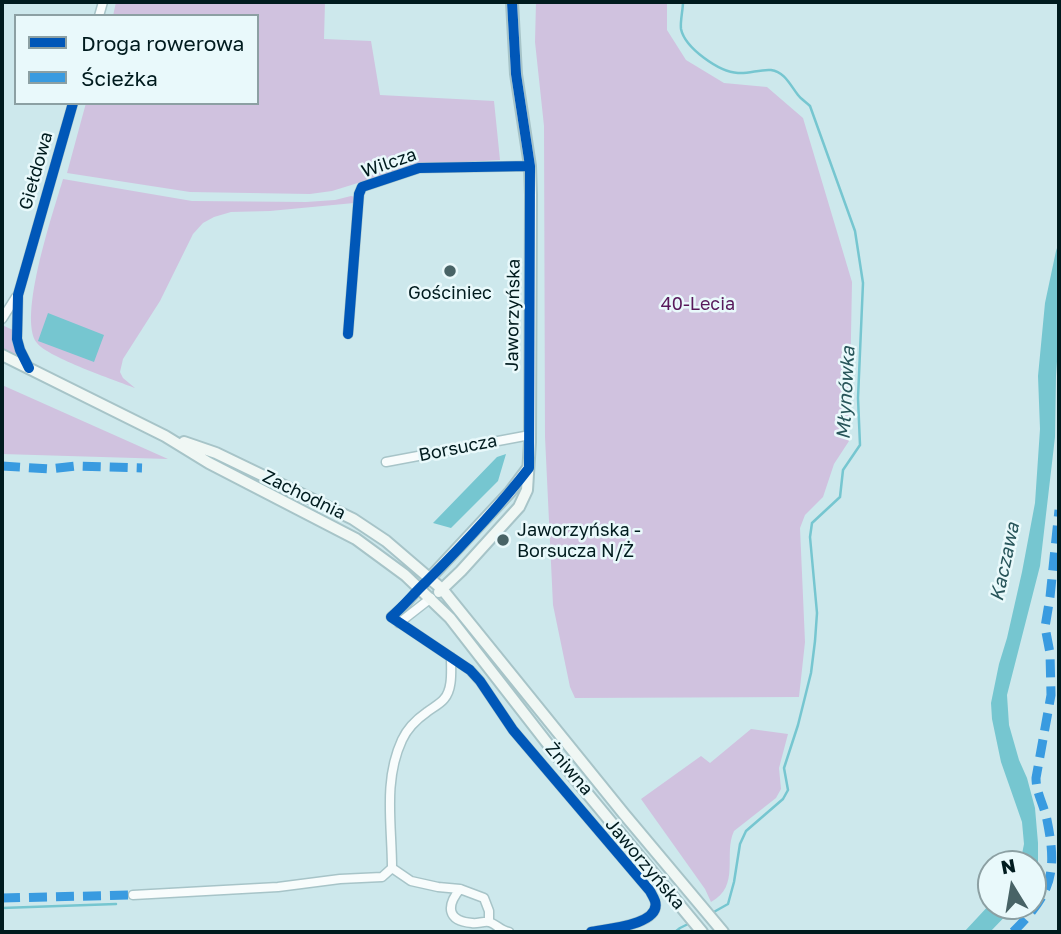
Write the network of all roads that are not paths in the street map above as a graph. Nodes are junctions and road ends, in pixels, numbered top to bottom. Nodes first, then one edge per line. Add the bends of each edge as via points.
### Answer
1 (512, 2) edge
2 (72, 105) edge
3 (530, 166) junction
4 (18, 295) junction
5 (2, 319) edge
6 (348, 334) dead end
7 (2, 355) edge
8 (29, 368) junction
9 (530, 435) junction
10 (164, 436) junction
11 (386, 462) dead end
12 (529, 468) junction
13 (430, 578) junction
14 (420, 588) junction
15 (442, 589) junction
16 (431, 598) junction
17 (399, 623) junction
18 (451, 657) junction
19 (392, 868) junction
20 (460, 889) junction
21 (133, 895) dead end
22 (489, 922) junction
23 (700, 930) edge
24 (509, 932) edge
25 (591, 932) edge
26 (723, 932) edge

1 - 3 main road, Jaworzyńska via 516,74
2 - 4 street, Giełdowa
3 - 6 street, Wilcza via 419,168 362,187
3 - 9 main road, Jaworzyńska
4 - 5 street, Giełdowa
4 - 8 street, Giełdowa via 17,338
7 - 8 main road, Zachodnia
8 - 10 main road, Zachodnia
9 - 11 street, Borsucza
9 - 12 main road, Jaworzyńska
10 - 13 main road, Zachodnia via 216,453 341,513 386,541
10 - 14 main road, Zachodnia via 356,539
12 - 13 main road
12 - 15 main road, Jaworzyńska via 527,490 519,507
13 - 14 main road
13 - 15 main road, Jaworzyńska
14 - 16 main road, Jaworzyńska
14 - 17 street, Żniwna via 391,617
15 - 16 main road, Jaworzyńska
15 - 26 main road, Jaworzyńska
16 - 17 street
16 - 23 main road, Jaworzyńska
17 - 18 street, Żniwna
18 - 19 street via 445,698 402,739 391,778
18 - 25 street, Żniwna via 480,681 513,730 656,902 651,915 639,923
19 - 20 street via 411,881
19 - 21 street via 382,877
20 - 22 street via 484,898
20 - 22 street via 450,906 452,914 471,923
22 - 24 street

